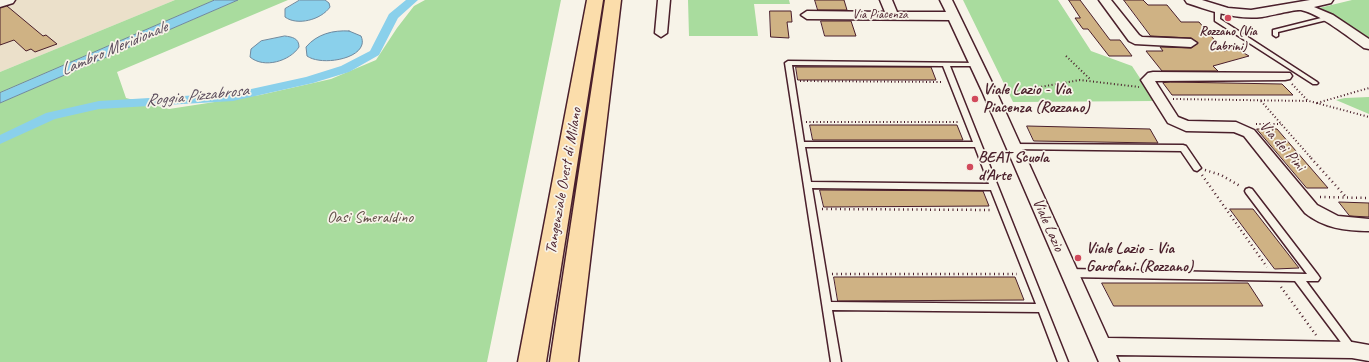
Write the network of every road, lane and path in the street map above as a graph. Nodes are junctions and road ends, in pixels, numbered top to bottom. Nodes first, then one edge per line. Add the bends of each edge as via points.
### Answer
1 (9, 0) edge
2 (595, 0) edge
3 (614, 0) edge
4 (664, 0) edge
5 (886, 0) edge
6 (946, 0) edge
7 (1105, 0) edge
8 (1191, 0) edge
9 (1327, 0) edge
10 (0, 3) edge
11 (1300, 5) junction
12 (1218, 10) junction
13 (807, 15) dead end
14 (892, 15) junction
15 (953, 16) junction
16 (1330, 18) junction
17 (662, 33) dead end
18 (1276, 35) dead end
19 (1191, 43) dead end
20 (1369, 45) edge
21 (1066, 56) dead end
22 (946, 64) junction
23 (975, 64) junction
24 (1284, 76) joint
25 (1091, 80) junction
26 (791, 81) junction
27 (952, 82) junction
28 (1315, 83) dead end
29 (1152, 87) junction
30 (1369, 88) edge
31 (989, 91) junction
32 (1261, 100) junction
33 (1309, 101) junction
34 (1316, 103) junction
35 (1369, 117) edge
36 (798, 122) junction
37 (968, 122) junction
38 (1282, 124) junction
39 (1244, 129) junction
40 (801, 144) junction
41 (978, 145) junction
42 (1013, 147) junction
43 (1197, 168) junction
44 (808, 185) junction
45 (994, 187) junction
46 (1249, 191) joint
47 (1302, 197) junction
48 (1346, 197) junction
49 (1369, 198) edge
50 (811, 208) junction
51 (1003, 210) junction
52 (1369, 225) edge
53 (1069, 273) junction
54 (822, 274) junction
55 (1028, 274) junction
56 (1274, 277) junction
57 (1298, 278) junction
58 (827, 306) junction
59 (1042, 308) junction
60 (1326, 349) junction
61 (1361, 351) edge
62 (1105, 354) edge
63 (532, 362) edge
64 (564, 362) edge
65 (836, 362) edge
66 (1063, 362) edge

1 - 10 street
2 - 63 highway, Tangenziale Ovest di Milano
3 - 64 highway, Tangenziale Ovest di Milano
4 - 17 street
5 - 14 street
6 - 15 street, Viale Lazio
7 - 19 street via 1134,38 1140,41
8 - 12 street
9 - 11 street
11 - 12 street via 1249,14
11 - 16 street
12 - 28 lane via 1218,20 1223,24
13 - 14 street, Via Piacenza
14 - 15 street, Via Piacenza
15 - 23 street, Viale Lazio
16 - 18 lane via 1275,31
16 - 20 street
21 - 25 path
22 - 23 lane
22 - 26 lane via 788,63
22 - 27 lane
23 - 31 street, Viale Lazio
24 - 29 street via 1153,76 1148,80
24 - 33 path
25 - 29 path
25 - 31 path via 1049,87
26 - 27 path
26 - 36 lane
27 - 37 lane
29 - 32 path via 1160,87 1168,99
29 - 39 street, Via dei Pini via 1173,120 1179,124
30 - 34 path
31 - 42 street, Viale Lazio
32 - 33 path
32 - 38 path
33 - 34 path
34 - 35 path
36 - 37 path
36 - 40 lane
37 - 41 lane
38 - 39 path via 1244,124
38 - 48 path
39 - 47 street, Via dei Pini
40 - 41 lane
40 - 44 lane
41 - 45 lane
42 - 43 lane via 1183,148
42 - 53 street, Viale Lazio
43 - 46 path via 1221,175
43 - 56 path
44 - 45 lane
44 - 50 lane
45 - 51 lane
46 - 57 lane via 1315,278
47 - 48 path
47 - 52 street, Via dei Pini via 1311,208 1331,221
48 - 49 path
50 - 51 path
50 - 54 lane
51 - 55 lane
53 - 56 lane
53 - 62 street, Viale Lazio
54 - 55 path
54 - 58 lane
55 - 59 lane
56 - 57 lane
56 - 60 path
57 - 61 lane
58 - 59 lane
58 - 65 lane
59 - 66 lane
60 - 61 street
60 - 62 street

